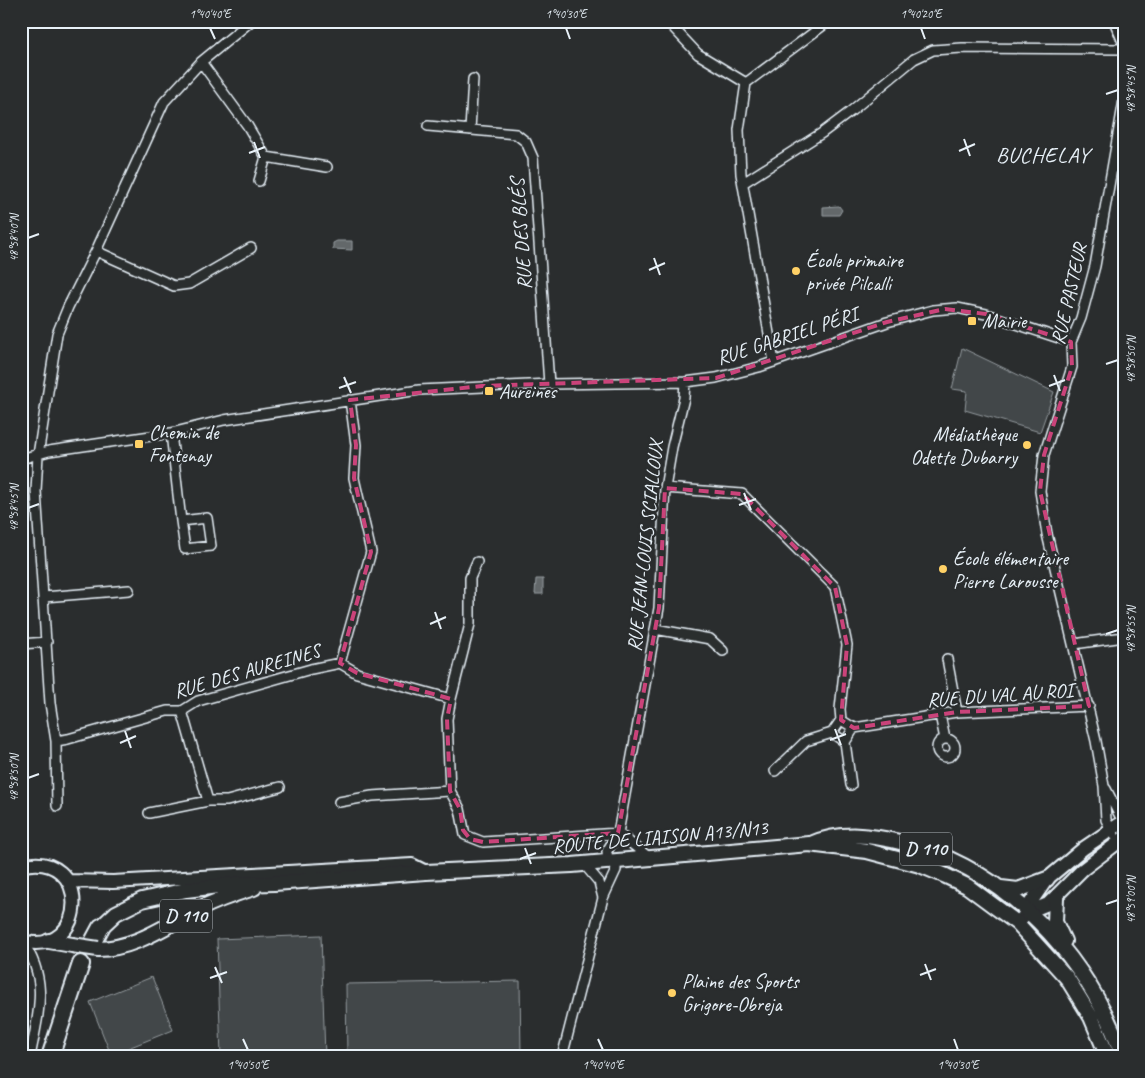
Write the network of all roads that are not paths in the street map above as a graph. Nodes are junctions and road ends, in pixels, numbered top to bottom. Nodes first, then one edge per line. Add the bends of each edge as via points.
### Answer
1 (251, 21) edge
2 (667, 21) edge
3 (829, 21) edge
4 (1114, 21) edge
5 (1124, 44) edge
6 (1124, 49) edge
7 (201, 62) junction
8 (473, 79) dead end
9 (746, 83) junction
10 (1124, 100) edge
11 (428, 126) dead end
12 (470, 130) junction
13 (266, 157) junction
14 (327, 167) dead end
15 (259, 182) dead end
16 (743, 183) junction
17 (252, 248) dead end
18 (96, 251) junction
19 (1071, 342) junction
20 (774, 362) junction
21 (685, 382) junction
22 (549, 384) junction
23 (350, 400) junction
24 (171, 433) junction
25 (38, 455) junction
26 (21, 460) edge
27 (665, 488) junction
28 (181, 521) dead end
29 (478, 562) dead end
30 (129, 590) dead end
31 (44, 597) junction
32 (655, 629) junction
33 (1124, 637) edge
34 (47, 642) junction
35 (21, 644) edge
36 (1074, 644) junction
37 (723, 651) dead end
38 (947, 659) dead end
39 (340, 663) junction
40 (451, 699) junction
41 (1089, 706) junction
42 (182, 711) junction
43 (957, 712) junction
44 (940, 715) junction
45 (841, 720) junction
46 (854, 728) junction
47 (832, 734) junction
48 (945, 739) dead end
49 (56, 740) junction
50 (845, 742) junction
51 (775, 771) dead end
52 (851, 785) dead end
53 (1104, 786) junction
54 (280, 787) dead end
55 (450, 791) junction
56 (208, 801) junction
57 (339, 802) dead end
58 (57, 806) dead end
59 (149, 813) dead end
60 (1124, 822) edge
61 (1110, 830) junction
62 (618, 833) junction
63 (1122, 838) edge
64 (809, 844) junction
65 (651, 859) junction
66 (612, 862) junction
67 (584, 864) junction
68 (21, 866) edge
69 (426, 872) junction
70 (1047, 879) junction
71 (68, 881) junction
72 (274, 883) junction
73 (1002, 888) junction
74 (603, 898) junction
75 (1056, 898) junction
76 (1028, 912) junction
77 (1017, 923) junction
78 (97, 939) junction
79 (22, 941) edge
80 (49, 941) junction
81 (1064, 950) junction
82 (81, 964) dead end
83 (30, 1057) edge
84 (50, 1057) edge
85 (562, 1057) edge
86 (1108, 1057) edge
87 (1123, 1057) edge

1 - 7 street
2 - 9 street via 698,54
3 - 9 street
4 - 5 street
6 - 16 street via 933,50 914,59 830,127
7 - 13 street
7 - 18 street via 164,102
8 - 12 street
9 - 16 street via 739,130
10 - 19 street, RUE PASTEUR via 1095,266
11 - 12 street, RUE DES BLÉS
12 - 22 street, RUE DES BLÉS via 516,134 526,142 533,158
13 - 14 street
13 - 15 street
16 - 20 street
17 - 18 street via 189,284 174,286
18 - 25 street via 59,329
19 - 20 street, RUE GABRIEL PÉRI via 986,314 945,309 887,322
19 - 36 street, RUE PASTEUR via 1072,367 1044,455 1040,491
20 - 21 street, RUE GABRIEL PÉRI
21 - 22 street, RUE GABRIEL PÉRI
21 - 27 street, RUE JEAN-LOUIS SCIALLOUX
22 - 23 street, RUE GABRIEL PÉRI via 437,388
23 - 24 street, RUE GABRIEL PÉRI via 224,420
23 - 39 street via 356,445 354,478 371,552
24 - 25 street, RUE GABRIEL PÉRI
24 - 28 street
25 - 26 street, RUE GABRIEL PÉRI
25 - 31 street via 36,491
27 - 32 street, RUE JEAN-LOUIS SCIALLOUX via 661,591
27 - 45 street via 742,494 835,587 847,645
29 - 40 street via 470,578 470,624
30 - 31 street
31 - 34 street
32 - 37 street via 710,639
32 - 62 street, RUE JEAN-LOUIS SCIALLOUX
33 - 36 street
34 - 35 street
34 - 49 street via 50,703
36 - 41 street, RUE PASTEUR
38 - 43 street
39 - 40 street, RUE DES AUREINES via 357,673
39 - 42 street, RUE DES AUREINES via 311,668 198,701
40 - 55 street via 447,719
41 - 43 street, RUE DU VAL AU ROI
41 - 53 street, RUE PASTEUR
42 - 49 street, RUE DES AUREINES via 166,711
42 - 56 street
43 - 44 street, RUE DU VAL AU ROI
44 - 46 street, RUE DU VAL AU ROI
44 - 48 street
45 - 46 street
45 - 47 street
46 - 50 street
47 - 50 street
47 - 51 street via 806,741
49 - 58 street
50 - 52 street
53 - 60 street, RUE PASTEUR
53 - 61 street, RUE PASTEUR via 1105,813
54 - 56 street via 227,801
55 - 57 street via 372,796
55 - 62 street via 460,809 463,830 475,841
56 - 59 street
60 - 61 main road
60 - 63 street, RUE PASTEUR
61 - 63 street, RUE PASTEUR
61 - 70 main road
62 - 65 street
62 - 66 street, RUE JEAN-LOUIS SCIALLOUX via 608,851
63 - 75 main road via 1082,870
64 - 65 main road, ROUTE DE LIAISON A13/N13 / D 110
64 - 73 main road, D 110 via 828,837 850,835 895,841 954,861
64 - 77 main road, D 110 via 867,851 920,865 967,886
65 - 66 main road, ROUTE DE LIAISON A13/N13 / D 110
66 - 67 main road, ROUTE DE LIAISON A13/N13 / D 110
66 - 74 street, RUE JEAN-LOUIS SCIALLOUX via 616,870
67 - 69 main road, ROUTE DE LIAISON A13/N13 / D 110
67 - 74 street via 599,882
68 - 71 main road via 44,864 59,871
69 - 71 main road, D 110 via 412,865 113,882
69 - 72 main road, ROUTE DE LIAISON A13/N13 / D 110
70 - 73 main road via 1018,890
70 - 76 main road via 1029,905
71 - 80 main road via 74,898 73,916 64,931
72 - 78 main road, D 110 via 222,898 121,947
72 - 78 main road via 211,886 150,897 126,906
73 - 76 main road, D 110
74 - 85 street, RUE JEAN-LOUIS SCIALLOUX
75 - 76 main road via 1040,909
75 - 81 main road, D 110 via 1054,922 1063,937
76 - 77 main road
76 - 81 main road, D 110
77 - 86 main road, D 110 via 1067,978 1091,1017
78 - 80 main road, D 110, bridge via 72,945
79 - 80 main road
79 - 83 street via 40,978 40,999
81 - 87 main road, D 110 via 1098,1000
82 - 84 highway

